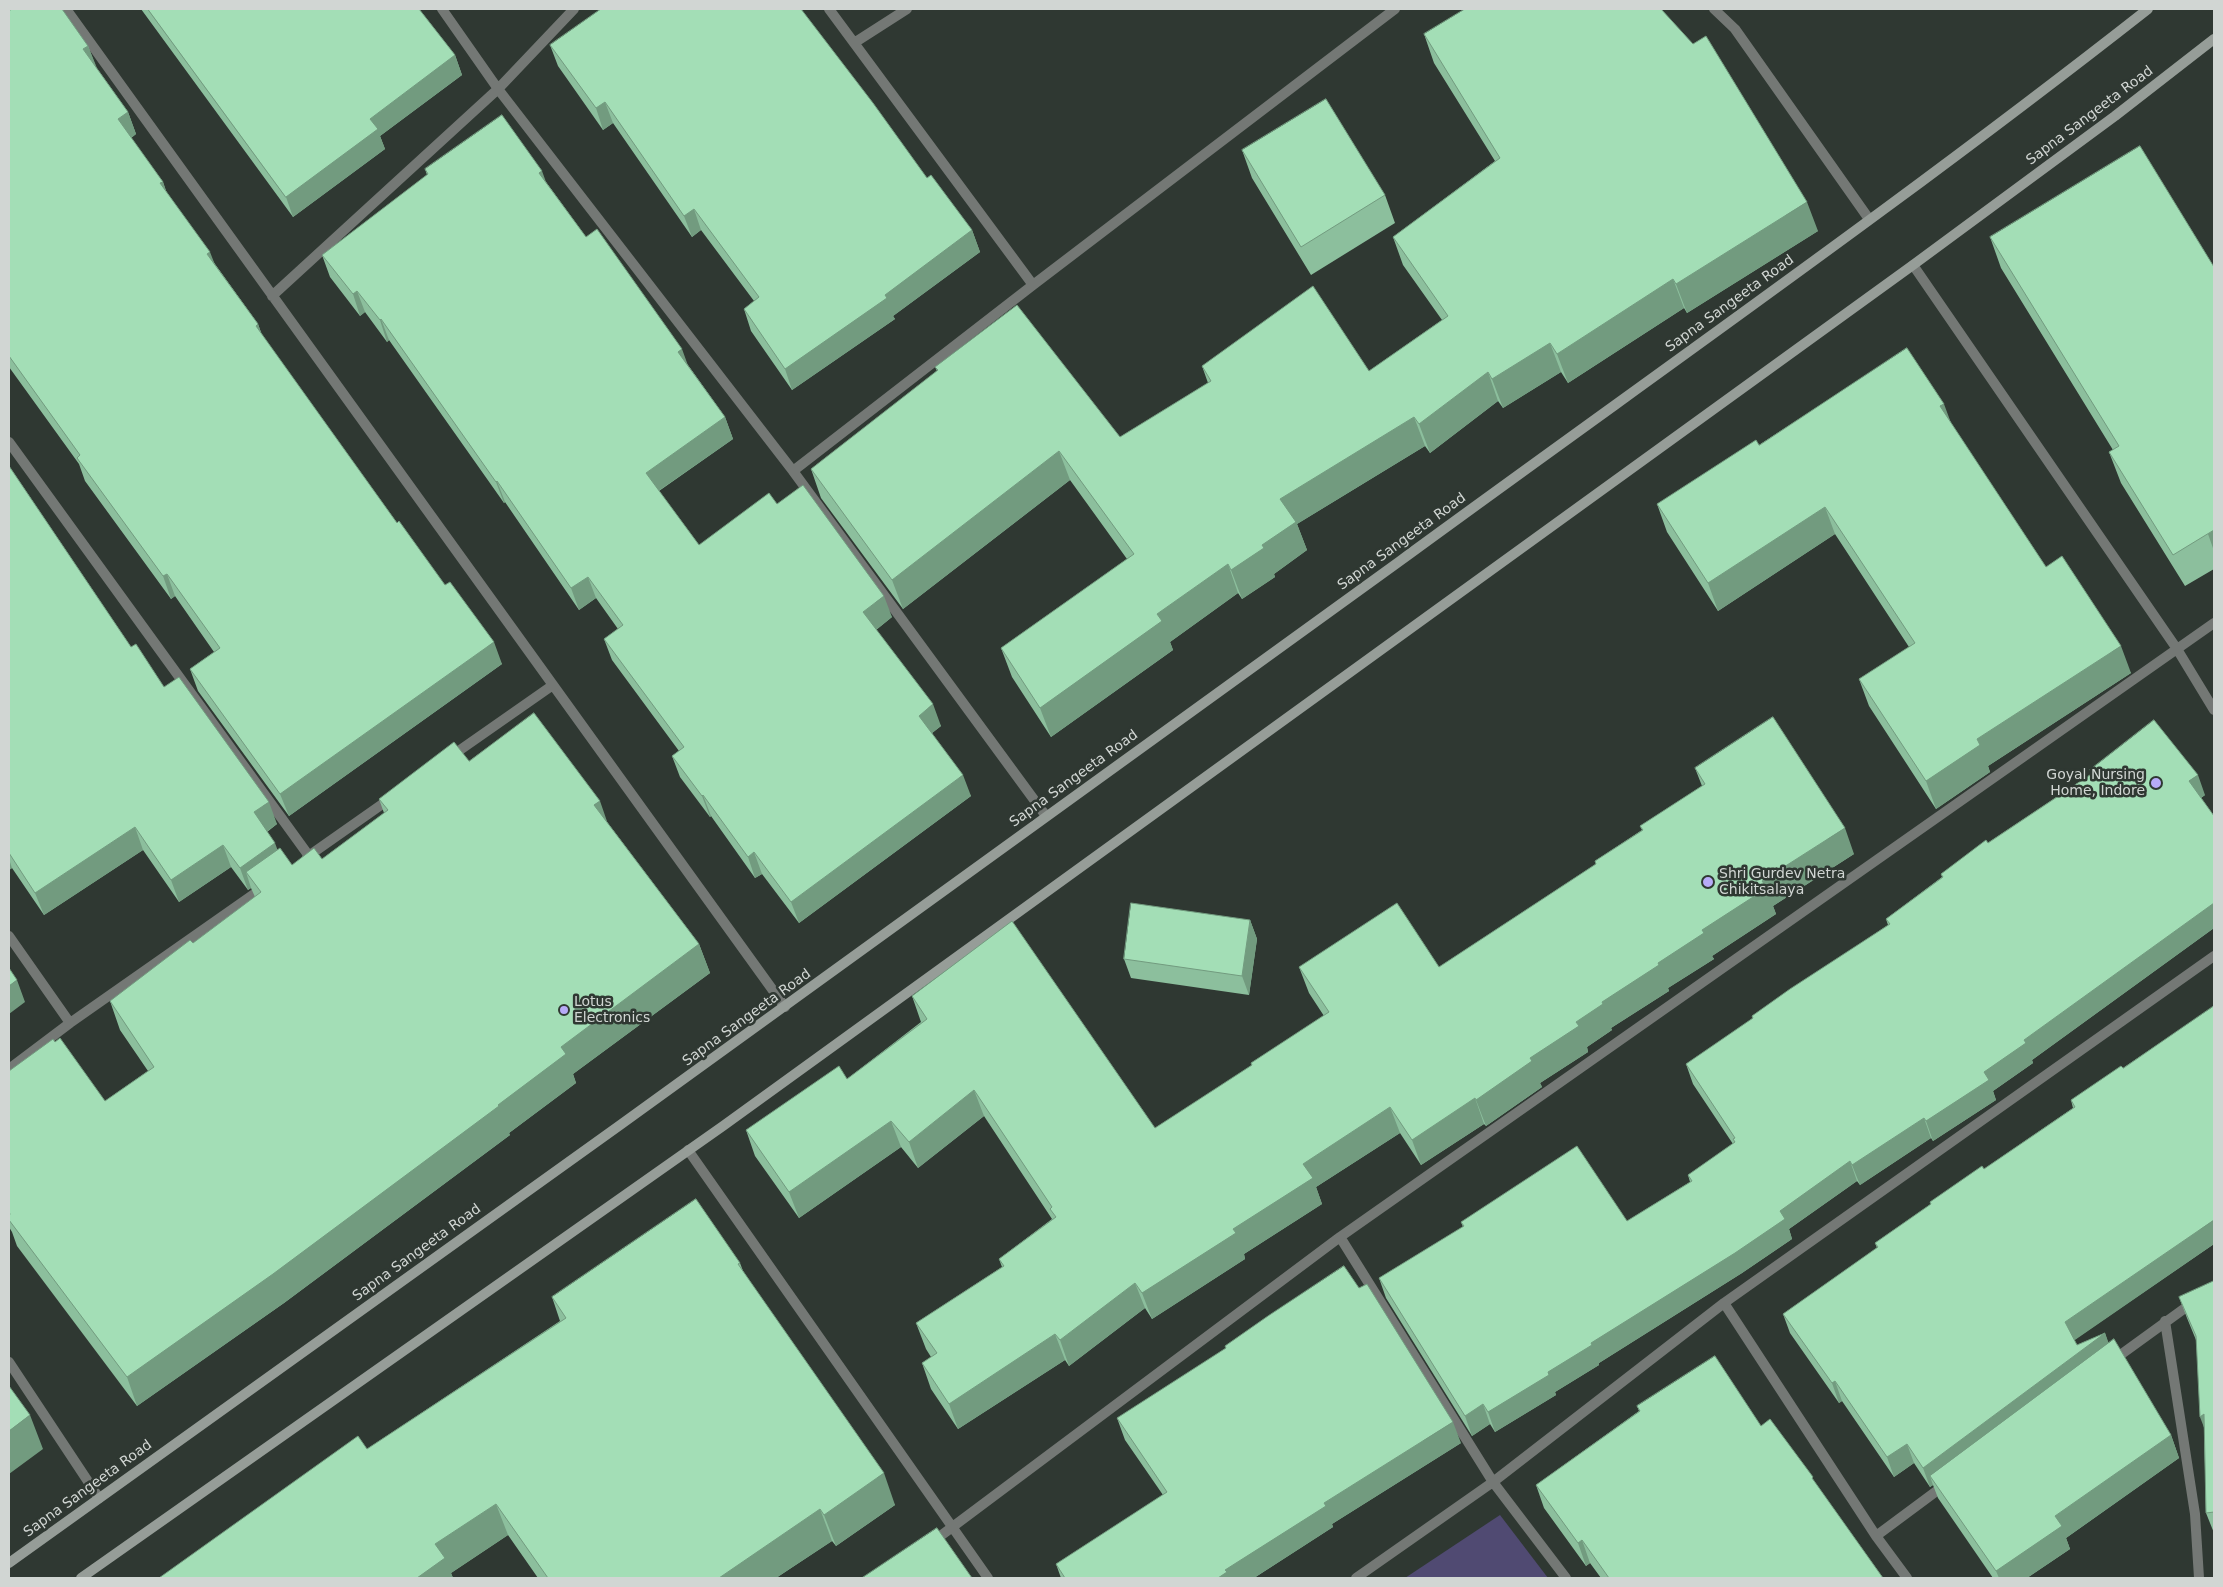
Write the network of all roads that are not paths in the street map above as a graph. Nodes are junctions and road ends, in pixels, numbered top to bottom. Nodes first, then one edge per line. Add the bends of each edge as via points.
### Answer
1 (66, 9) edge
2 (442, 9) edge
3 (574, 9) edge
4 (829, 9) edge
5 (907, 9) edge
6 (1395, 9) edge
7 (1714, 9) edge
8 (2148, 9) edge
9 (2214, 39) edge
10 (854, 43) junction
11 (498, 89) junction
12 (1869, 219) junction
13 (1913, 266) junction
14 (1033, 285) junction
15 (272, 296) junction
16 (9, 442) edge
17 (793, 471) junction
18 (2214, 623) edge
19 (2177, 649) junction
20 (553, 685) junction
21 (2214, 710) edge
22 (439, 764) edge
23 (398, 793) edge
24 (1046, 816) junction
25 (269, 884) edge
26 (9, 936) edge
27 (2214, 956) edge
28 (785, 1007) junction
29 (70, 1023) junction
30 (9, 1069) edge
31 (688, 1150) junction
32 (1340, 1237) junction
33 (2214, 1287) edge
34 (1724, 1303) junction
35 (2165, 1321) junction
36 (9, 1362) edge
37 (2101, 1369) edge
38 (1957, 1476) edge
39 (1493, 1482) junction
40 (99, 1498) junction
41 (953, 1528) junction
42 (1876, 1536) junction
43 (921, 1550) edge
44 (9, 1563) edge
45 (81, 1578) edge
46 (988, 1578) edge
47 (1356, 1578) edge
48 (1566, 1578) edge
49 (1907, 1578) edge
50 (2199, 1578) edge

1 - 15 street
2 - 11 street
3 - 11 street
4 - 10 street
5 - 10 street
6 - 14 street
7 - 12 street via 1735,29
8 - 12 main road, Sapna Sangeeta Road
9 - 13 main road, Sapna Sangeeta Road
10 - 14 street
11 - 15 street
11 - 17 street
12 - 24 main road, Sapna Sangeeta Road
13 - 19 street
13 - 31 main road, Sapna Sangeeta Road
14 - 17 street
15 - 20 street
16 - 23 street via 305,859
17 - 24 street
18 - 19 street
19 - 21 street
19 - 32 street
20 - 22 street
20 - 28 street
24 - 28 main road, Sapna Sangeeta Road
25 - 29 street
26 - 29 street
27 - 34 street
28 - 40 main road, Sapna Sangeeta Road
29 - 30 street
31 - 41 street
31 - 45 main road, Sapna Sangeeta Road
32 - 39 street
32 - 41 street
33 - 35 street
34 - 39 street
34 - 42 street
35 - 37 street
35 - 50 street via 2195,1514
36 - 40 street
38 - 42 street
39 - 47 street
39 - 48 street
40 - 44 main road, Sapna Sangeeta Road
41 - 43 street
41 - 46 street
42 - 49 street

